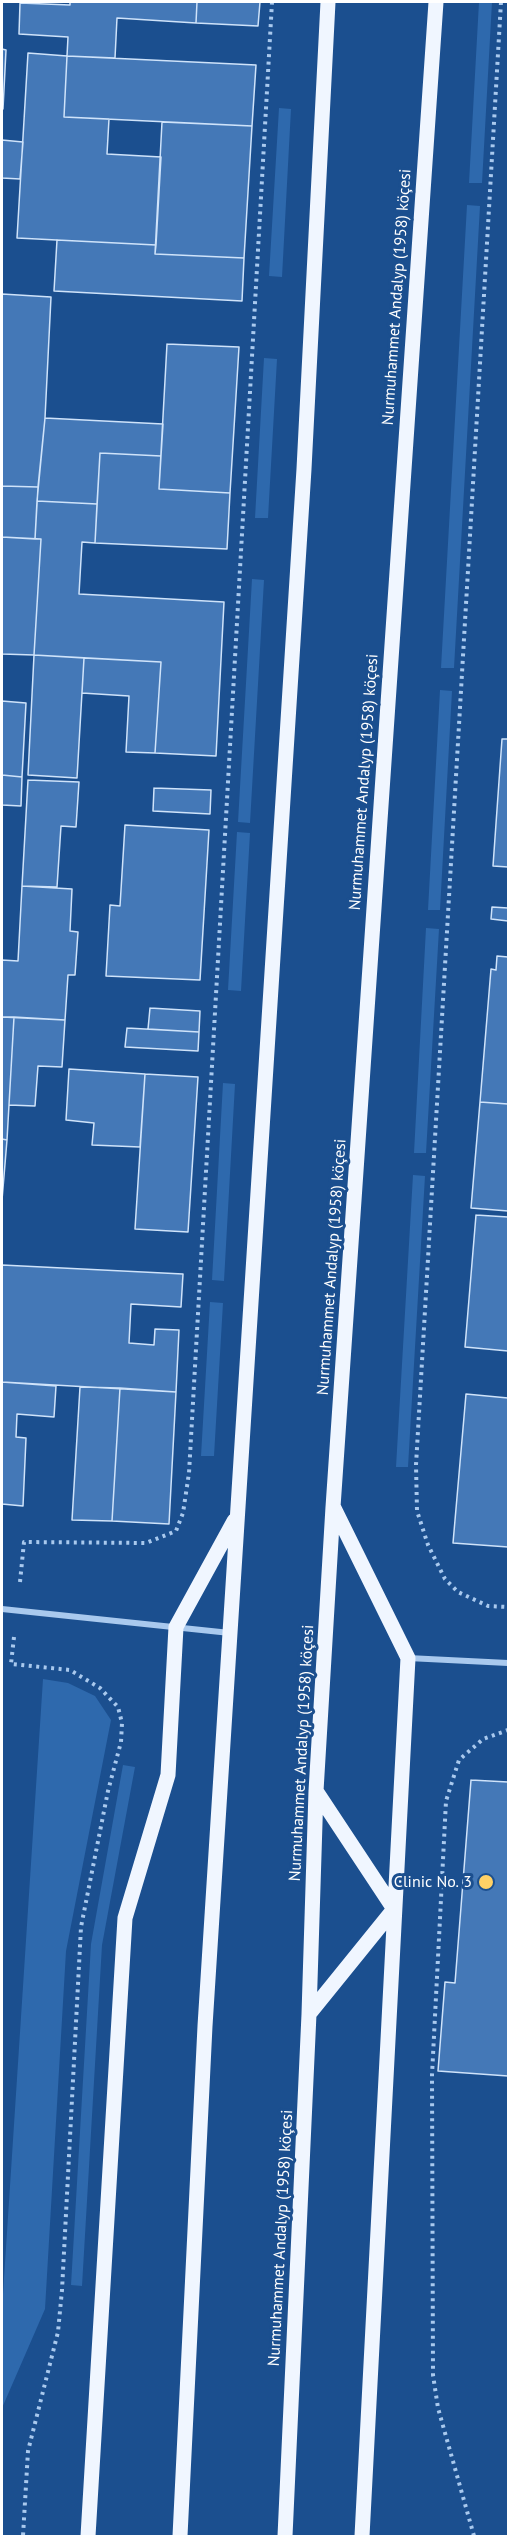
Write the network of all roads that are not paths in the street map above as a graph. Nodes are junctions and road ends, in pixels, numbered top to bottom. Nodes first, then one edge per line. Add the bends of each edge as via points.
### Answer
1 (328, 2) edge
2 (436, 2) edge
3 (333, 1507) junction
4 (237, 1516) junction
5 (2, 1609) edge
6 (176, 1627) junction
7 (230, 1633) junction
8 (408, 1658) junction
9 (508, 1663) edge
10 (316, 1791) junction
11 (394, 1909) junction
12 (309, 2014) junction
13 (88, 2536) edge
14 (180, 2536) edge
15 (285, 2536) edge
16 (362, 2536) edge

1 - 4 main road via 304,469
2 - 3 main road, Nurmuhammet Andalyp (1958) köçesi
3 - 8 main road
3 - 10 main road, Nurmuhammet Andalyp (1958) köçesi
4 - 6 main road
4 - 7 main road
5 - 6 street
6 - 7 street
6 - 13 main road via 168,1775 125,1918
7 - 14 main road via 205,2026
8 - 9 street
8 - 11 main road
10 - 11 main road
10 - 12 main road, Nurmuhammet Andalyp (1958) köçesi
11 - 12 main road
11 - 16 main road
12 - 15 main road, Nurmuhammet Andalyp (1958) köçesi

